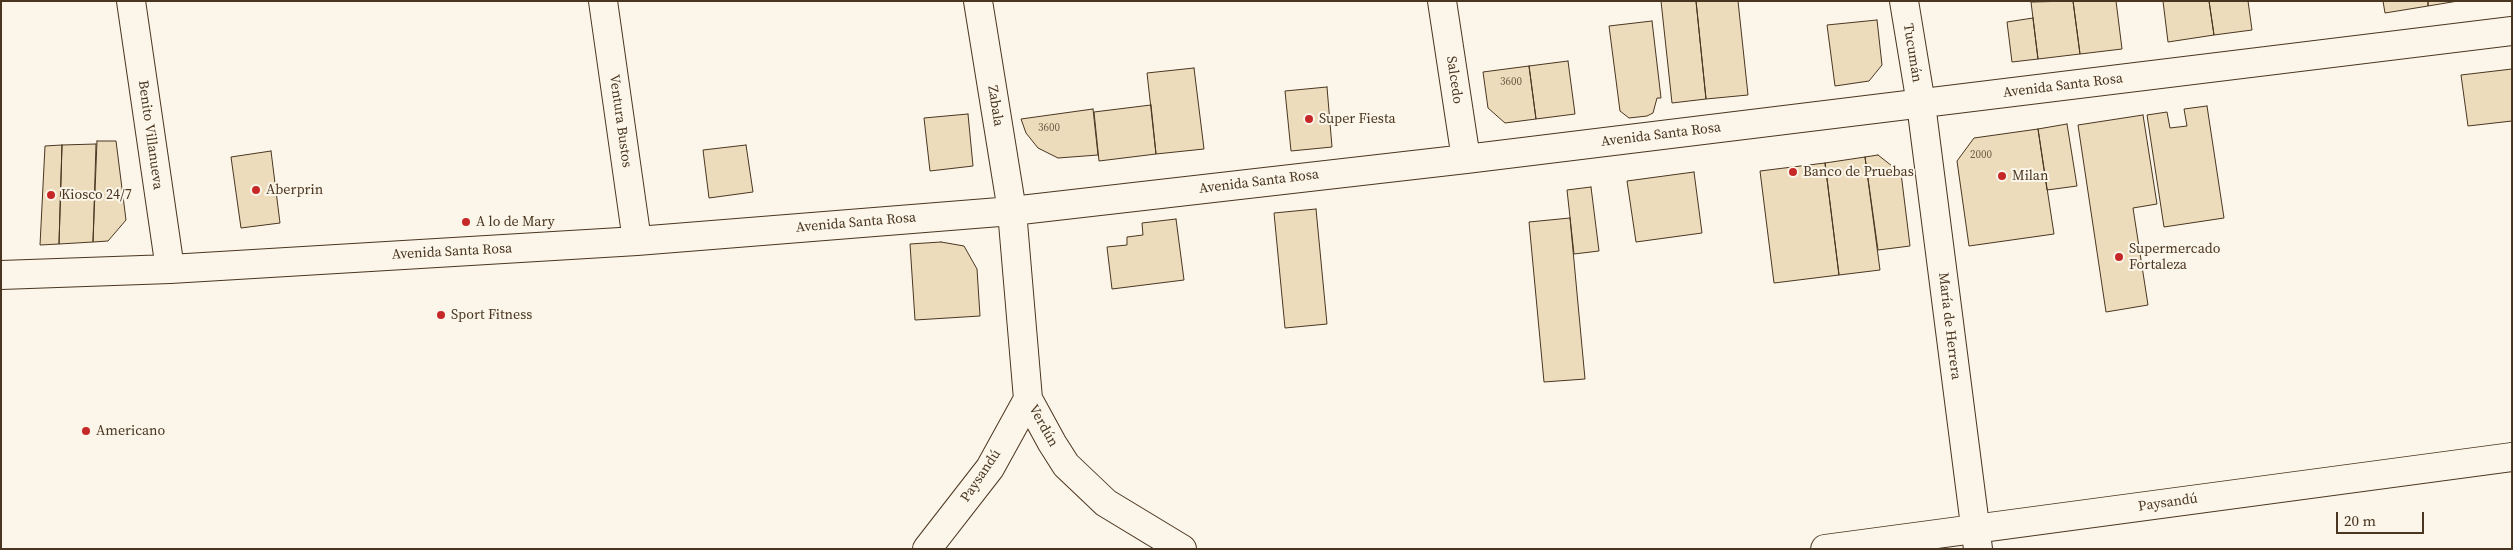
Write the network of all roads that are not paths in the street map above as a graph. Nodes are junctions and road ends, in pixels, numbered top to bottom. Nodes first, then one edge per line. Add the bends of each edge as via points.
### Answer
1 (131, 1) edge
2 (603, 1) edge
3 (978, 1) edge
4 (1442, 1) edge
5 (1904, 1) edge
6 (2512, 31) edge
7 (1921, 104) junction
8 (1466, 159) junction
9 (1012, 211) junction
10 (637, 241) junction
11 (170, 269) junction
12 (1, 275) edge
13 (1028, 398) junction
14 (2512, 457) edge
15 (1977, 539) edge
16 (927, 549) edge
17 (1182, 549) edge
18 (1825, 549) edge

1 - 11 street, Benito Villanueva
2 - 10 street, Ventura Bustos
3 - 9 street, Zabala
4 - 8 street, Salcedo
5 - 7 street, Tucumán
6 - 7 street, Avenida Santa Rosa
7 - 8 street, Avenida Santa Rosa
7 - 15 street, María de Herrera
8 - 9 street, Avenida Santa Rosa
9 - 10 street, Avenida Santa Rosa
9 - 13 street, Verdún
10 - 11 street, Avenida Santa Rosa
11 - 12 street, Avenida Santa Rosa
13 - 16 street, Paysandú via 990,468
13 - 17 street, Verdún via 1066,465 1106,503
14 - 15 street, Paysandú
15 - 18 street, Paysandú

